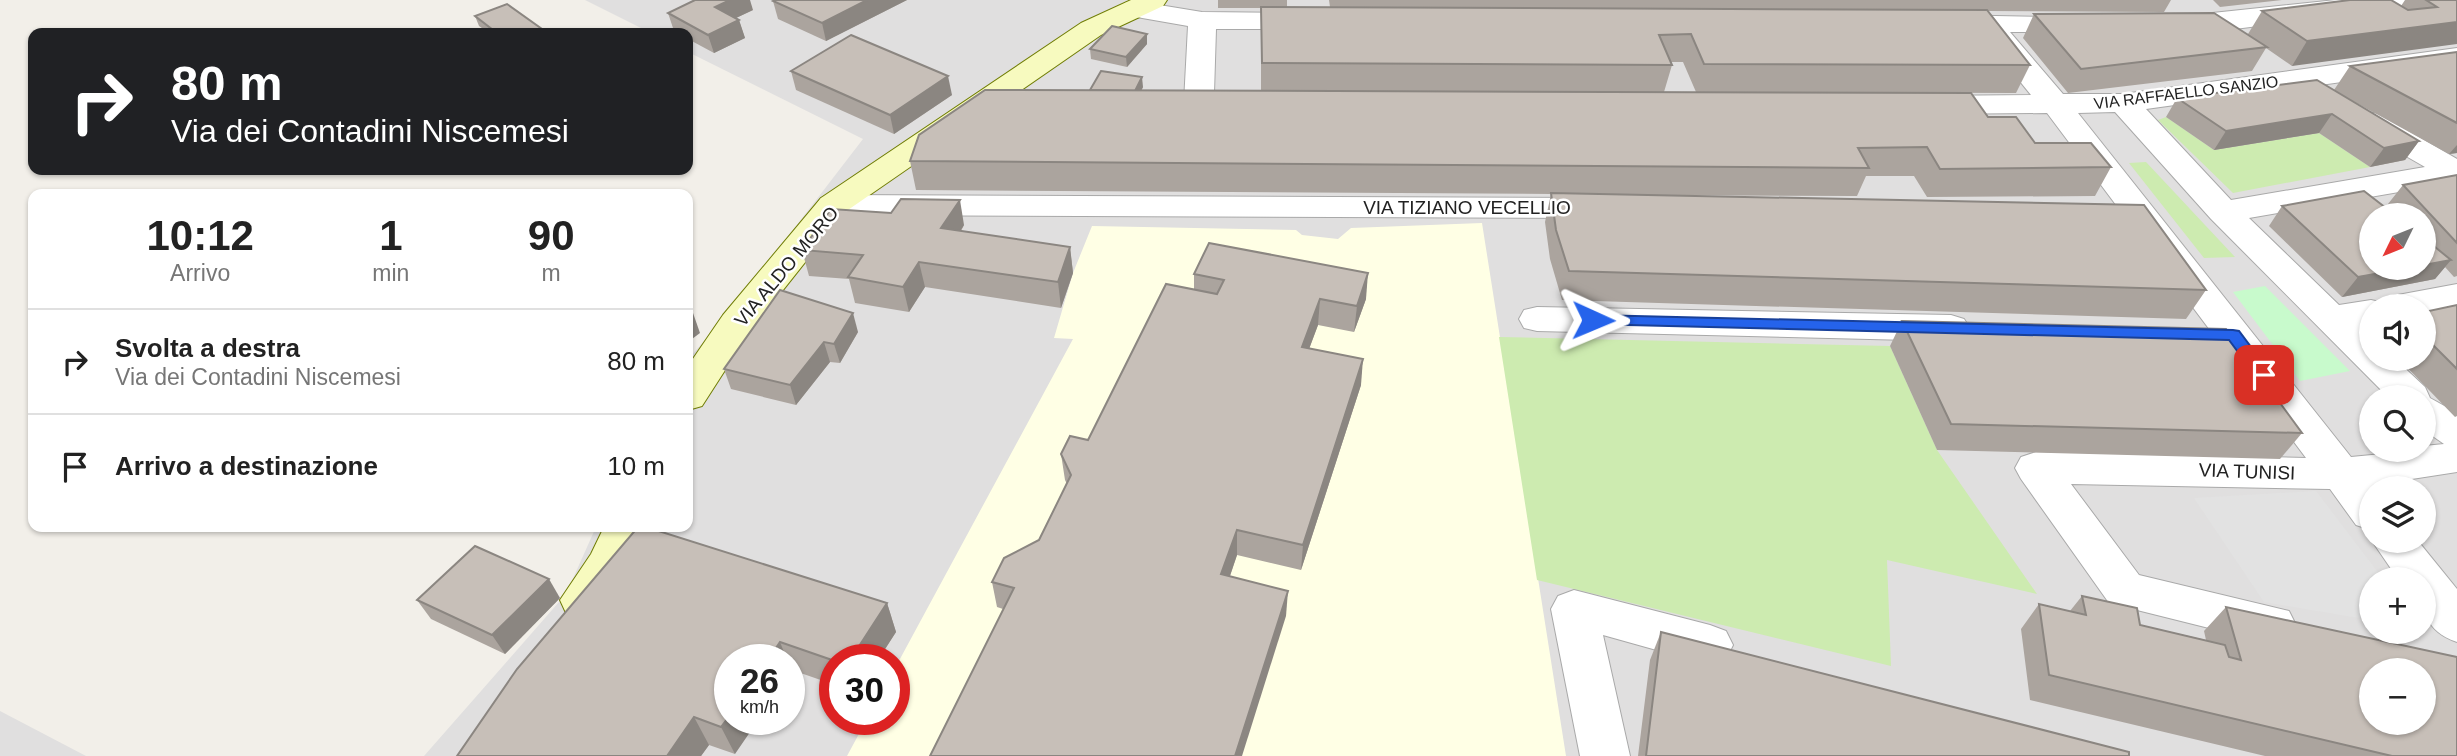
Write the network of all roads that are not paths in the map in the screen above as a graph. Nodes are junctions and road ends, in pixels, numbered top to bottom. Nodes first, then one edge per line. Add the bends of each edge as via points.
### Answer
1 (2186, 0) edge
2 (2402, 0) edge
3 (1144, 4) edge
4 (1202, 20) junction
5 (1339, 21) edge
6 (1919, 23) edge
7 (1988, 23) junction
8 (2113, 24) edge
9 (2155, 24) edge
10 (2211, 24) junction
11 (2457, 57) edge
12 (2294, 79) junction
13 (1269, 103) edge
14 (2123, 103) junction
15 (1905, 105) edge
16 (2057, 106) junction
17 (2456, 172) edge
18 (834, 205) junction
19 (1626, 209) edge
20 (2223, 212) junction
21 (2100, 216) edge
22 (2142, 216) junction
23 (2457, 296) edge
24 (2436, 300) edge
25 (2359, 314) edge
26 (1537, 319) dead end
27 (2329, 320) junction
28 (1983, 329) edge
29 (2192, 334) edge
30 (2233, 335) junction
31 (2398, 385) edge
32 (693, 388) edge
33 (2436, 418) edge
34 (2457, 433) edge
35 (2457, 457) edge
36 (2341, 474) junction
37 (2359, 497) edge
38 (623, 532) edge
39 (2402, 553) edge
40 (2413, 567) edge
41 (2436, 596) edge
42 (2457, 623) edge
43 (561, 628) edge
44 (2315, 635) edge
45 (1749, 655) edge
46 (1605, 756) edge

1 - 10 street
2 - 10 street
3 - 4 street
3 - 18 street, VIA ALDO MORO via 1091,29
4 - 5 street
4 - 13 street via 1199,102
6 - 7 street
7 - 8 street
7 - 16 street
9 - 10 street
10 - 12 street
11 - 12 street, VIA RAFFAELLO SANZIO
12 - 14 street, VIA RAFFAELLO SANZIO
12 - 17 street
14 - 16 street, VIA RAFFAELLO SANZIO
14 - 20 street
15 - 16 street, VIA RAFFAELLO SANZIO
16 - 22 street
17 - 20 street
18 - 19 street, VIA TIZIANO VECELLIO
18 - 32 street, VIA ALDO MORO via 736,324
20 - 27 street
21 - 22 street
22 - 30 street
23 - 24 street
25 - 27 street
26 - 28 street
27 - 31 street
29 - 30 street
30 - 36 street
33 - 34 street
35 - 36 street, VIA TUNISI
36 - 37 street
36 - 44 street, VIA TUNISI via 2036,468 2125,590
38 - 43 street via 609,564
39 - 40 street
41 - 42 street
45 - 46 street via 1574,609

